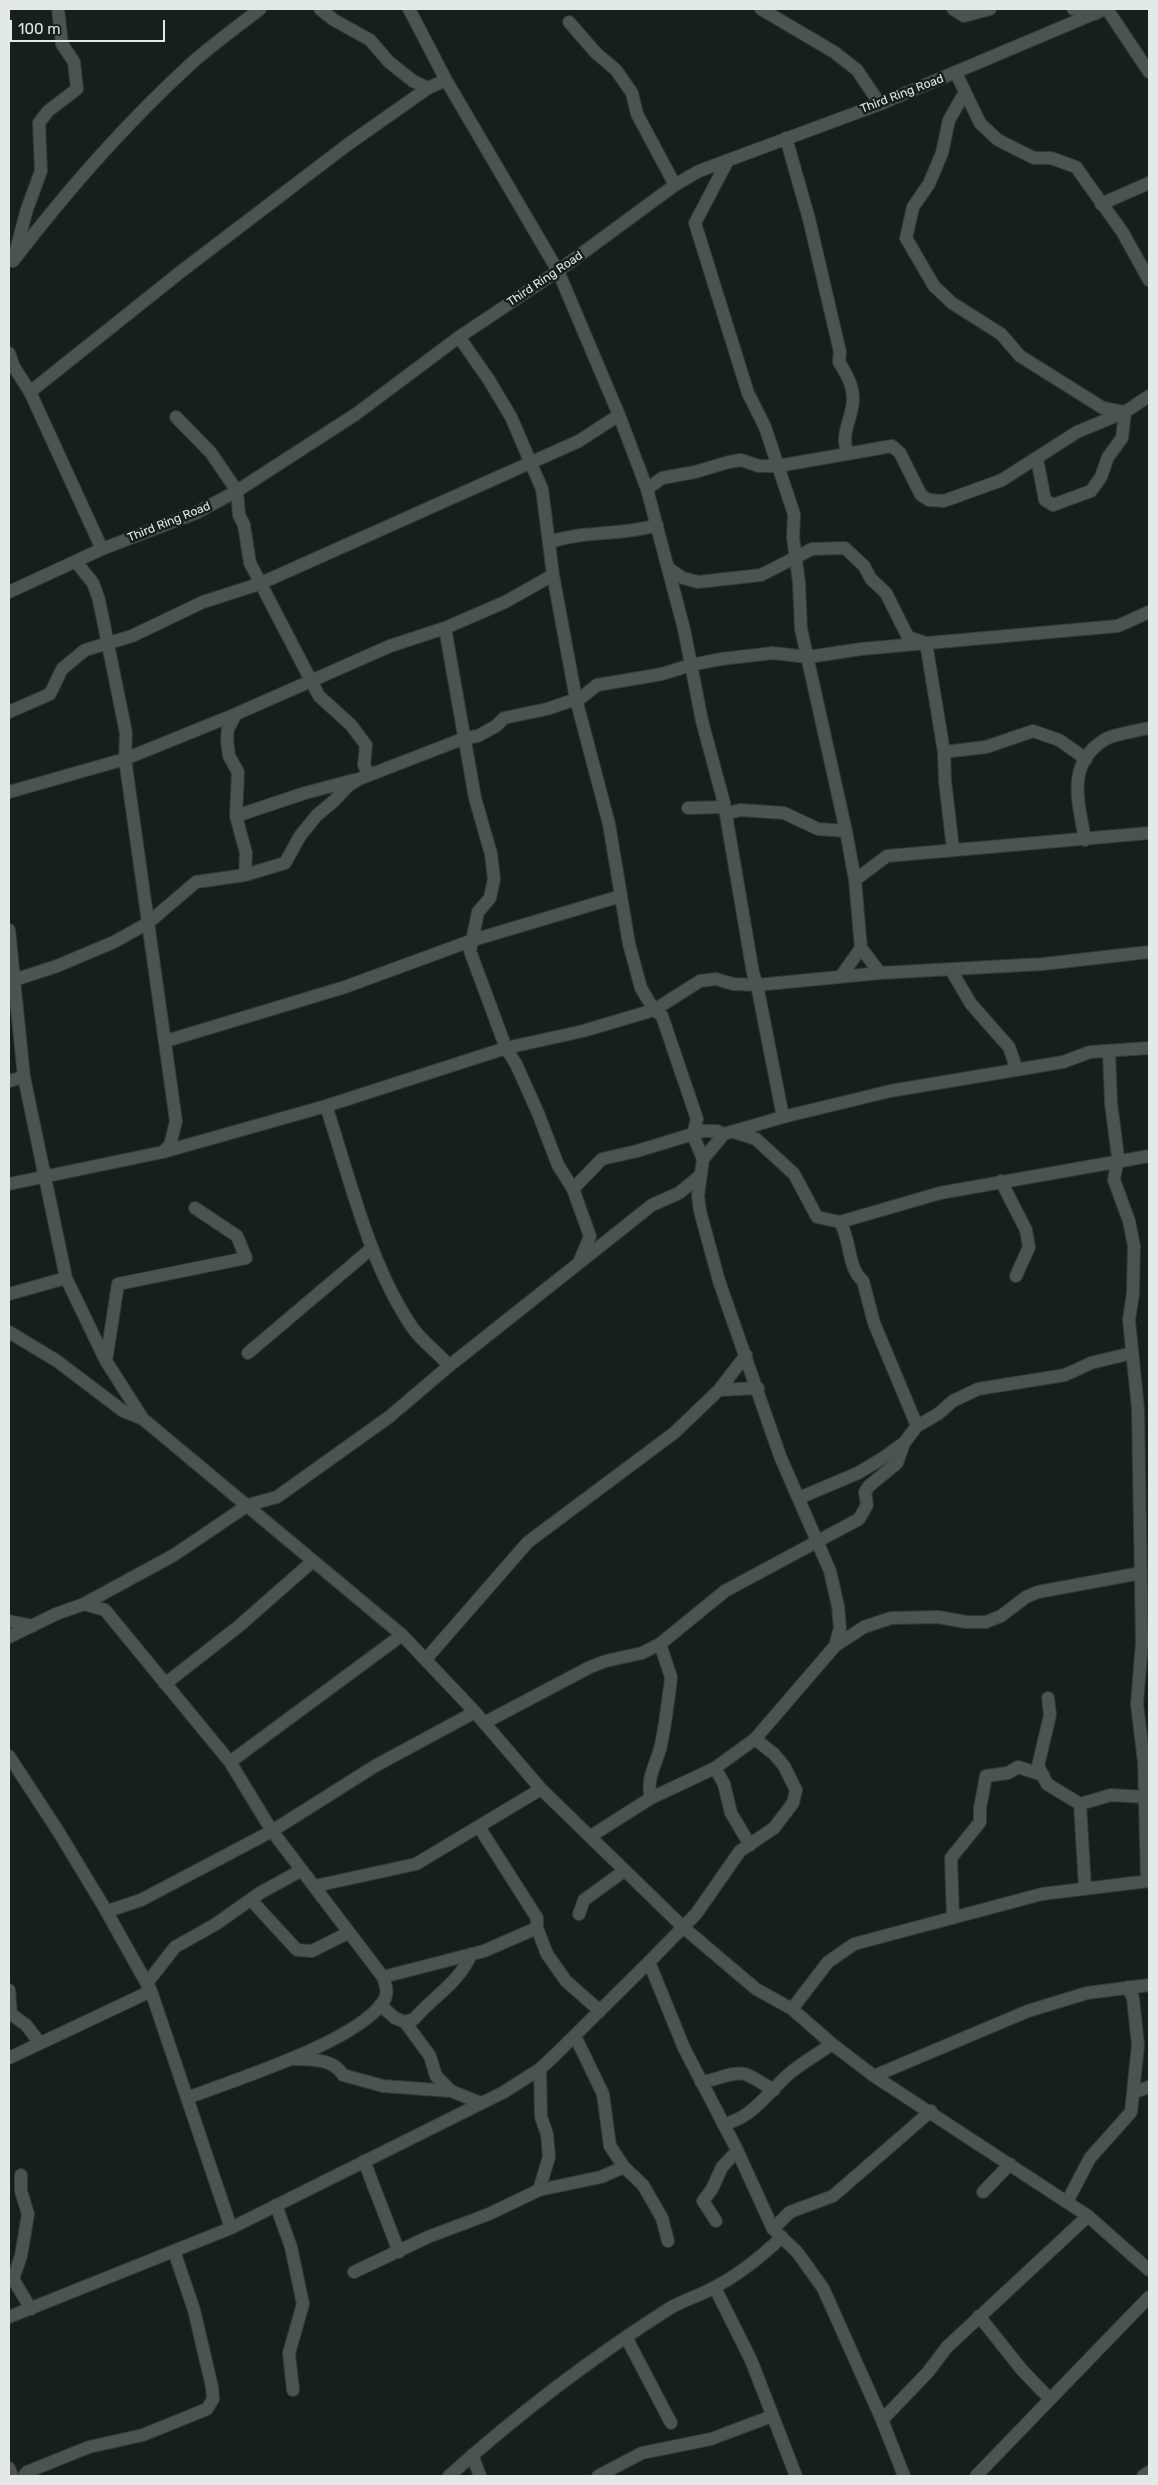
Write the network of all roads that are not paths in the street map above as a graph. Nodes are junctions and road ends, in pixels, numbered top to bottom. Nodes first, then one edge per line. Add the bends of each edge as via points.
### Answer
1 (58, 9) edge
2 (260, 9) edge
3 (320, 9) edge
4 (409, 9) edge
5 (761, 9) edge
6 (953, 9) edge
7 (990, 9) edge
8 (1073, 9) edge
9 (1102, 10) edge
10 (569, 22) dead end
11 (1149, 72) edge
12 (956, 73) junction
13 (446, 80) junction
14 (428, 88) junction
15 (965, 92) junction
16 (880, 104) junction
17 (786, 138) junction
18 (728, 160) junction
19 (1149, 183) edge
20 (675, 185) junction
21 (1101, 204) junction
22 (11, 264) edge
23 (558, 271) junction
24 (1149, 280) edge
25 (459, 336) junction
26 (9, 353) edge
27 (11, 369) edge
28 (30, 392) junction
29 (1149, 396) edge
30 (1125, 412) junction
31 (620, 415) junction
32 (176, 417) dead end
33 (848, 453) junction
34 (1038, 459) junction
35 (529, 462) junction
36 (778, 466) junction
37 (647, 489) junction
38 (237, 491) junction
39 (657, 525) junction
40 (550, 542) junction
41 (102, 549) junction
42 (795, 558) junction
43 (76, 562) junction
44 (668, 568) junction
45 (553, 575) junction
46 (260, 584) junction
47 (9, 592) edge
48 (1149, 612) edge
49 (445, 628) junction
50 (108, 642) junction
51 (926, 643) junction
52 (808, 657) junction
53 (691, 665) junction
54 (311, 679) junction
55 (576, 699) junction
56 (9, 712) edge
57 (236, 714) junction
58 (1149, 728) edge
59 (465, 738) junction
60 (944, 752) junction
61 (125, 759) junction
62 (1086, 759) junction
63 (364, 777) junction
64 (9, 792) edge
65 (688, 808) dead end
66 (725, 811) junction
67 (236, 816) junction
68 (846, 831) junction
69 (1149, 833) edge
70 (1085, 840) junction
71 (954, 849) junction
72 (245, 875) junction
73 (855, 880) junction
74 (621, 896) junction
75 (148, 922) junction
76 (9, 930) edge
77 (473, 940) junction
78 (861, 948) junction
79 (1149, 952) edge
80 (951, 970) junction
81 (880, 973) junction
82 (841, 976) junction
83 (14, 980) junction
84 (757, 985) junction
85 (654, 1010) junction
86 (166, 1041) junction
87 (506, 1048) junction
88 (1149, 1048) edge
89 (1109, 1052) junction
90 (1017, 1070) junction
91 (24, 1077) junction
92 (9, 1081) edge
93 (326, 1106) junction
94 (783, 1117) junction
95 (729, 1133) junction
96 (693, 1135) junction
97 (163, 1152) junction
98 (1149, 1156) edge
99 (703, 1159) junction
100 (1118, 1161) junction
101 (701, 1175) junction
102 (44, 1176) junction
103 (1001, 1181) junction
104 (9, 1184) edge
105 (573, 1189) junction
106 (195, 1208) dead end
107 (840, 1222) junction
108 (590, 1236) junction
109 (609, 1239) junction
110 (372, 1248) junction
111 (579, 1263) junction
112 (1016, 1276) dead end
113 (66, 1278) junction
114 (9, 1294) edge
115 (9, 1332) edge
116 (1132, 1353) junction
117 (248, 1354) dead end
118 (746, 1355) junction
119 (106, 1361) junction
120 (449, 1366) junction
121 (758, 1388) junction
122 (719, 1390) junction
123 (143, 1419) junction
124 (917, 1426) junction
125 (904, 1443) junction
126 (800, 1498) junction
127 (248, 1506) junction
128 (818, 1540) junction
129 (313, 1561) junction
130 (1141, 1573) junction
131 (84, 1604) junction
132 (9, 1621) edge
133 (32, 1626) junction
134 (402, 1636) junction
135 (9, 1638) edge
136 (660, 1644) junction
137 (835, 1646) junction
138 (426, 1659) junction
139 (165, 1684) junction
140 (1048, 1698) dead end
141 (475, 1712) junction
142 (484, 1723) junction
143 (755, 1739) junction
144 (1146, 1742) edge
145 (10, 1760) edge
146 (230, 1762) junction
147 (715, 1768) junction
148 (1043, 1775) junction
149 (541, 1789) junction
150 (1145, 1797) junction
151 (652, 1798) junction
152 (1080, 1804) junction
153 (478, 1827) junction
154 (272, 1831) junction
155 (591, 1836) junction
156 (750, 1845) junction
157 (300, 1870) junction
158 (624, 1871) junction
159 (1148, 1881) edge
160 (315, 1886) junction
161 (1085, 1887) junction
162 (251, 1900) junction
163 (109, 1914) junction
164 (579, 1914) dead end
165 (953, 1918) junction
166 (683, 1926) junction
167 (537, 1928) junction
168 (348, 1933) junction
169 (471, 1954) junction
170 (649, 1962) junction
171 (383, 1977) junction
172 (1149, 1985) edge
173 (149, 1987) junction
174 (1128, 1987) junction
175 (9, 1990) edge
176 (380, 2005) junction
177 (792, 2009) junction
178 (600, 2011) junction
179 (405, 2022) junction
180 (575, 2036) junction
181 (40, 2043) junction
182 (832, 2044) junction
183 (9, 2058) edge
184 (289, 2059) junction
185 (540, 2069) junction
186 (874, 2076) junction
187 (701, 2082) junction
188 (1149, 2087) edge
189 (774, 2090) junction
190 (451, 2091) junction
191 (1134, 2092) junction
192 (187, 2098) junction
193 (481, 2103) junction
194 (930, 2111) junction
195 (723, 2124) junction
196 (738, 2152) junction
197 (364, 2161) junction
198 (1010, 2164) junction
199 (624, 2167) junction
200 (21, 2175) dead end
201 (538, 2190) junction
202 (983, 2192) dead end
203 (1067, 2202) junction
204 (276, 2205) junction
205 (1088, 2216) junction
206 (716, 2222) dead end
207 (231, 2228) junction
208 (778, 2233) junction
209 (668, 2241) dead end
210 (174, 2251) junction
211 (399, 2252) junction
212 (1149, 2270) edge
213 (354, 2272) dead end
214 (11, 2278) edge
215 (715, 2288) junction
216 (1149, 2297) edge
217 (31, 2308) junction
218 (979, 2316) junction
219 (9, 2317) edge
220 (626, 2337) junction
221 (293, 2390) dead end
222 (1050, 2399) junction
223 (772, 2416) junction
224 (882, 2420) junction
225 (671, 2424) dead end
226 (472, 2456) junction
227 (9, 2468) edge
228 (1149, 2472) edge
229 (12, 2476) edge
230 (24, 2476) edge
231 (449, 2476) edge
232 (480, 2476) edge
233 (598, 2476) edge
234 (796, 2476) edge
235 (904, 2476) edge
236 (976, 2476) edge
237 (1143, 2476) edge

1 - 22 street via 62,44 74,62 77,89 48,111 39,123 41,171
2 - 22 street via 196,60 148,104 58,201
3 - 14 street via 370,40 389,62
4 - 13 street
5 - 16 street via 834,52 857,70
6 - 7 street via 964,16
8 - 9 street
9 - 11 street
9 - 12 street, Third Ring Road
10 - 20 street via 616,70 632,93 637,114
12 - 15 street
12 - 16 street, Third Ring Road
13 - 14 street
13 - 23 street
14 - 28 street via 304,177
15 - 21 street via 980,123 998,140 1034,158 1050,158 1076,167
15 - 30 street via 949,120 942,153 929,184 913,207 906,238 934,286 952,303 1001,334 1020,356 1102,408
16 - 17 street, Third Ring Road
17 - 18 street, Third Ring Road
17 - 33 street via 818,257 840,352 838,362 849,378 853,400 846,424 844,446
18 - 20 street, Third Ring Road
18 - 36 street via 695,223 748,394 765,427
19 - 21 street
20 - 23 street, Third Ring Road
21 - 24 street via 1123,233
23 - 25 street, Third Ring Road
23 - 31 street
25 - 35 street via 511,417
25 - 38 street, Third Ring Road via 356,414
26 - 27 street
27 - 28 street
28 - 41 street
29 - 30 street
30 - 34 street via 1077,432
30 - 34 street via 1122,438 1091,491 1053,505 1044,500
31 - 35 street via 579,441
31 - 37 street
32 - 38 street via 211,453
33 - 34 street via 897,448 921,495 936,502 986,487
33 - 36 street
35 - 40 street via 542,489
35 - 46 street
36 - 37 street via 759,466 741,460 729,462 662,478
36 - 42 street via 794,514
37 - 39 street
38 - 41 street, Third Ring Road via 196,513
38 - 46 street via 250,563
39 - 40 street via 639,530 575,534
39 - 44 street
40 - 45 street
41 - 43 street, Third Ring Road
42 - 44 street via 761,575 698,582 683,578
42 - 51 street via 812,549 845,548 886,593 908,637
42 - 52 street via 801,629
43 - 47 street, Third Ring Road
43 - 50 street via 93,583
44 - 53 street
45 - 49 street via 505,602
45 - 55 street
46 - 50 street via 203,602 132,636
46 - 54 street
48 - 51 street via 1118,626
49 - 54 street via 390,646
49 - 59 street
50 - 56 street via 85,650 62,668 50,694
50 - 61 street via 126,733
51 - 52 street
51 - 60 street
52 - 53 street via 773,653
52 - 68 street
53 - 55 street via 662,674 597,685
53 - 66 street
54 - 57 street
54 - 63 street via 319,696 352,726 366,745
55 - 59 street via 504,718 478,736
55 - 74 street via 610,824
57 - 61 street
57 - 67 street via 228,729 227,740 229,756 238,772
58 - 62 street via 1104,740
59 - 63 street
59 - 77 street via 494,879 490,898 478,912
60 - 62 street via 986,748 1033,731 1059,740
60 - 71 street
61 - 64 street
61 - 75 street
62 - 70 street via 1077,775
63 - 67 street
63 - 72 street via 316,815 284,863
65 - 66 street
66 - 68 street via 784,813 818,830
66 - 84 street
67 - 72 street via 246,853
68 - 73 street
69 - 70 street
70 - 71 street
71 - 73 street via 887,856
72 - 75 street via 196,882
73 - 78 street
74 - 77 street
74 - 85 street via 641,988
75 - 83 street via 114,942
75 - 86 street
76 - 83 street
77 - 86 street via 345,988
77 - 87 street via 470,951
78 - 81 street
78 - 82 street
79 - 80 street
80 - 81 street
80 - 90 street via 971,1004 1009,1047
81 - 82 street
82 - 84 street
83 - 91 street
84 - 85 street via 716,979 700,981
84 - 94 street
85 - 87 street via 583,1031
85 - 96 street via 662,1016 697,1118
86 - 97 street via 176,1121 170,1145
87 - 93 street
87 - 105 street via 538,1113 558,1165
88 - 89 street
89 - 90 street via 1090,1052 1063,1062
89 - 100 street
90 - 94 street via 890,1091
91 - 92 street
91 - 102 street
93 - 97 street
93 - 110 street
94 - 95 street
95 - 96 street via 703,1131
95 - 99 street
95 - 107 street via 756,1139 794,1174 817,1218
96 - 99 street
96 - 105 street via 602,1159
97 - 102 street
98 - 100 street
99 - 101 street
100 - 103 street
100 - 116 street via 1114,1180 1134,1246 1134,1285 1129,1320
101 - 109 street via 679,1193 652,1205
101 - 118 street via 700,1211 719,1281
102 - 104 street
102 - 113 street
103 - 107 street via 940,1193
103 - 112 street via 1026,1230 1030,1247
105 - 108 street
106 - 119 street via 237,1236 246,1258 118,1284
107 - 124 street via 855,1270 863,1281 874,1323
108 - 109 street
108 - 111 street
109 - 111 street
110 - 117 street
110 - 120 street via 412,1328
111 - 120 street
113 - 114 street
113 - 119 street
115 - 123 street via 58,1361 123,1411
116 - 124 street via 1091,1363 1065,1375 978,1389 953,1401
116 - 130 street via 1138,1409
118 - 121 street
118 - 122 street
119 - 123 street
120 - 127 street via 389,1417 277,1497
121 - 122 street
121 - 126 street via 780,1456
122 - 138 street via 674,1433 528,1542
123 - 127 street
124 - 125 street
125 - 126 street via 858,1473
125 - 128 street via 897,1463 865,1492 867,1505 859,1519
126 - 128 street
127 - 129 street
127 - 131 street via 174,1555
128 - 136 street via 725,1592
128 - 137 street via 830,1570 838,1606 840,1628
129 - 134 street
129 - 139 street via 239,1626
130 - 137 street via 1038,1592 986,1622 938,1617 891,1618 864,1627
130 - 144 street via 1142,1658 1137,1704
131 - 133 street
131 - 139 street via 105,1610
132 - 133 street
133 - 135 street
134 - 138 street
134 - 146 street
136 - 142 street via 642,1653 590,1667
136 - 151 street via 671,1677 660,1749 648,1787
137 - 143 street
138 - 141 street
139 - 146 street
140 - 148 street via 1050,1715 1038,1766
141 - 142 street
141 - 154 street via 376,1766
142 - 149 street
143 - 147 street
143 - 156 street via 784,1766 796,1790 793,1803 774,1828
144 - 150 street
145 - 163 street
146 - 154 street
147 - 151 street
147 - 156 street via 724,1784 731,1813
148 - 152 street via 1047,1784
148 - 165 street via 1018,1767 1008,1773 986,1776 980,1822 951,1858
149 - 153 street
149 - 155 street
150 - 152 street via 1111,1794
150 - 159 street
151 - 155 street
152 - 161 street
153 - 160 street via 416,1864
153 - 167 street via 537,1918
154 - 157 street
154 - 163 street via 141,1900 111,1910
155 - 158 street
156 - 166 street via 740,1852 701,1908
157 - 160 street
157 - 162 street
158 - 164 street via 584,1900
158 - 166 street
159 - 161 street
160 - 168 street
161 - 165 street via 1022,1898
162 - 168 street via 297,1950 312,1951
162 - 173 street via 175,1947
163 - 173 street
165 - 177 street via 854,1944 828,1962
166 - 170 street
166 - 177 street via 756,1989
167 - 169 street
167 - 178 street via 547,1954 566,1981
168 - 171 street
169 - 171 street
169 - 179 street via 454,1982 414,2019
170 - 178 street
170 - 187 street
171 - 176 street via 387,1989
172 - 174 street
173 - 181 street
173 - 192 street
174 - 186 street via 1087,1994 1028,2011
174 - 191 street via 1133,1998 1138,2045
175 - 181 street via 11,2014 26,2025
176 - 179 street
176 - 184 street via 370,2017 324,2045
177 - 182 street
178 - 180 street
179 - 190 street via 430,2056 436,2076
180 - 185 street
180 - 199 street via 603,2094 610,2146
181 - 183 street
182 - 186 street
182 - 189 street via 791,2073
184 - 190 street via 319,2060 338,2068 343,2075 383,2086
184 - 192 street
185 - 193 street
185 - 201 street via 541,2117 547,2134 549,2157
186 - 194 street
187 - 189 street via 746,2074
187 - 195 street
188 - 191 street
189 - 195 street via 733,2123
190 - 193 street
191 - 203 street via 1131,2112 1090,2158
192 - 207 street
193 - 197 street
194 - 198 street
194 - 208 street via 833,2196 790,2212
195 - 196 street
196 - 206 street via 722,2167 703,2201
196 - 208 street
197 - 204 street
197 - 211 street
198 - 202 street
198 - 203 street
199 - 201 street via 601,2176
199 - 209 street via 642,2185 662,2218
200 - 214 street via 21,2191 28,2214 21,2256
201 - 211 street
203 - 205 street
204 - 207 street
204 - 221 street via 291,2247 303,2304 290,2353
205 - 212 street
205 - 218 street
207 - 210 street
208 - 215 street via 758,2259
208 - 224 street via 797,2252 823,2288
210 - 217 street
210 - 230 street via 194,2310 212,2387 213,2399 207,2410 143,2435 90,2447
211 - 213 street
214 - 217 street
215 - 220 street via 669,2309
215 - 223 street via 751,2360
216 - 222 street
217 - 219 street
218 - 222 street
218 - 224 street
220 - 225 street
220 - 226 street via 510,2422
222 - 236 street
223 - 233 street via 711,2439 642,2453
223 - 234 street
224 - 235 street
226 - 231 street
226 - 232 street
227 - 229 street
228 - 237 street

